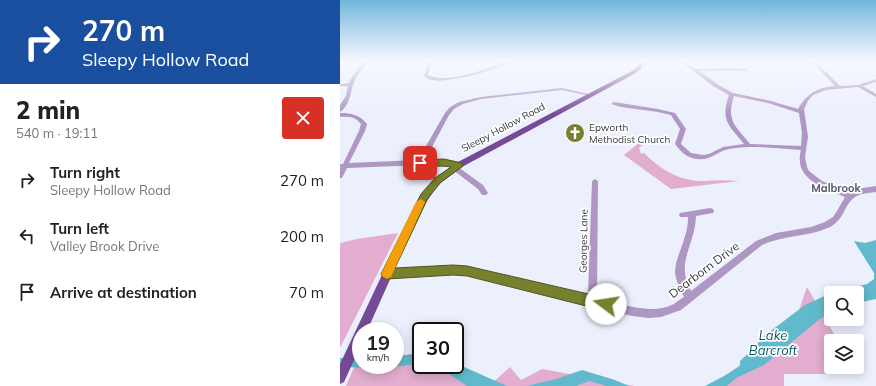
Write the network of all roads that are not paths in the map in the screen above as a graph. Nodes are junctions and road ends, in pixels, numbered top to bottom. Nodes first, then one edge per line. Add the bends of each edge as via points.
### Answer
1 (353, 79) edge
2 (431, 79) edge
3 (446, 79) edge
4 (620, 79) edge
5 (707, 79) edge
6 (831, 79) edge
7 (876, 80) edge
8 (350, 84) junction
9 (340, 85) edge
10 (838, 86) junction
11 (859, 86) junction
12 (590, 95) junction
13 (732, 95) junction
14 (876, 96) edge
15 (614, 104) dead end
16 (340, 110) edge
17 (801, 112) junction
18 (340, 115) edge
19 (748, 145) junction
20 (804, 148) junction
21 (420, 163) junction
22 (342, 166) edge
23 (457, 167) junction
24 (340, 176) edge
25 (595, 181) dead end
26 (876, 189) edge
27 (484, 193) dead end
28 (849, 196) junction
29 (710, 211) dead end
30 (692, 214) junction
31 (683, 215) dead end
32 (387, 274) junction
33 (689, 298) junction
34 (592, 301) junction
35 (365, 322) edge
36 (352, 351) edge
37 (340, 378) edge

1 - 8 street
2 - 3 street
4 - 12 main road, Sleepy Hollow Road
5 - 13 street
6 - 10 street
7 - 11 street
8 - 9 street
8 - 16 street via 348,96
10 - 11 street
10 - 17 street via 814,94 805,102
11 - 14 street
12 - 21 street via 558,89 481,98 461,103 447,114
12 - 23 main road, Sleepy Hollow Road
13 - 17 street via 769,102
13 - 19 street via 727,110 728,118
15 - 19 street via 650,108 673,114 683,129 678,144 681,150 692,156 705,158 727,148
17 - 20 street via 805,134
18 - 22 street via 354,116 361,119 364,124
19 - 20 street
20 - 28 street via 803,164 810,177
21 - 22 street
21 - 23 street via 444,162
22 - 24 street
23 - 27 street via 481,187
23 - 32 main road, Sleepy Hollow Road via 438,180 424,196
25 - 34 street, Georges Lane
26 - 28 street via 856,192
28 - 33 street, Dearborn Drive via 838,216 828,224 766,239
29 - 30 street
30 - 31 street
30 - 33 street via 692,229 680,265 681,282
32 - 34 street, Dearborn Drive via 467,271
32 - 35 main road, Sleepy Hollow Road
33 - 34 street, Dearborn Drive via 672,310 656,313 632,311
36 - 37 main road, Sleepy Hollow Road

